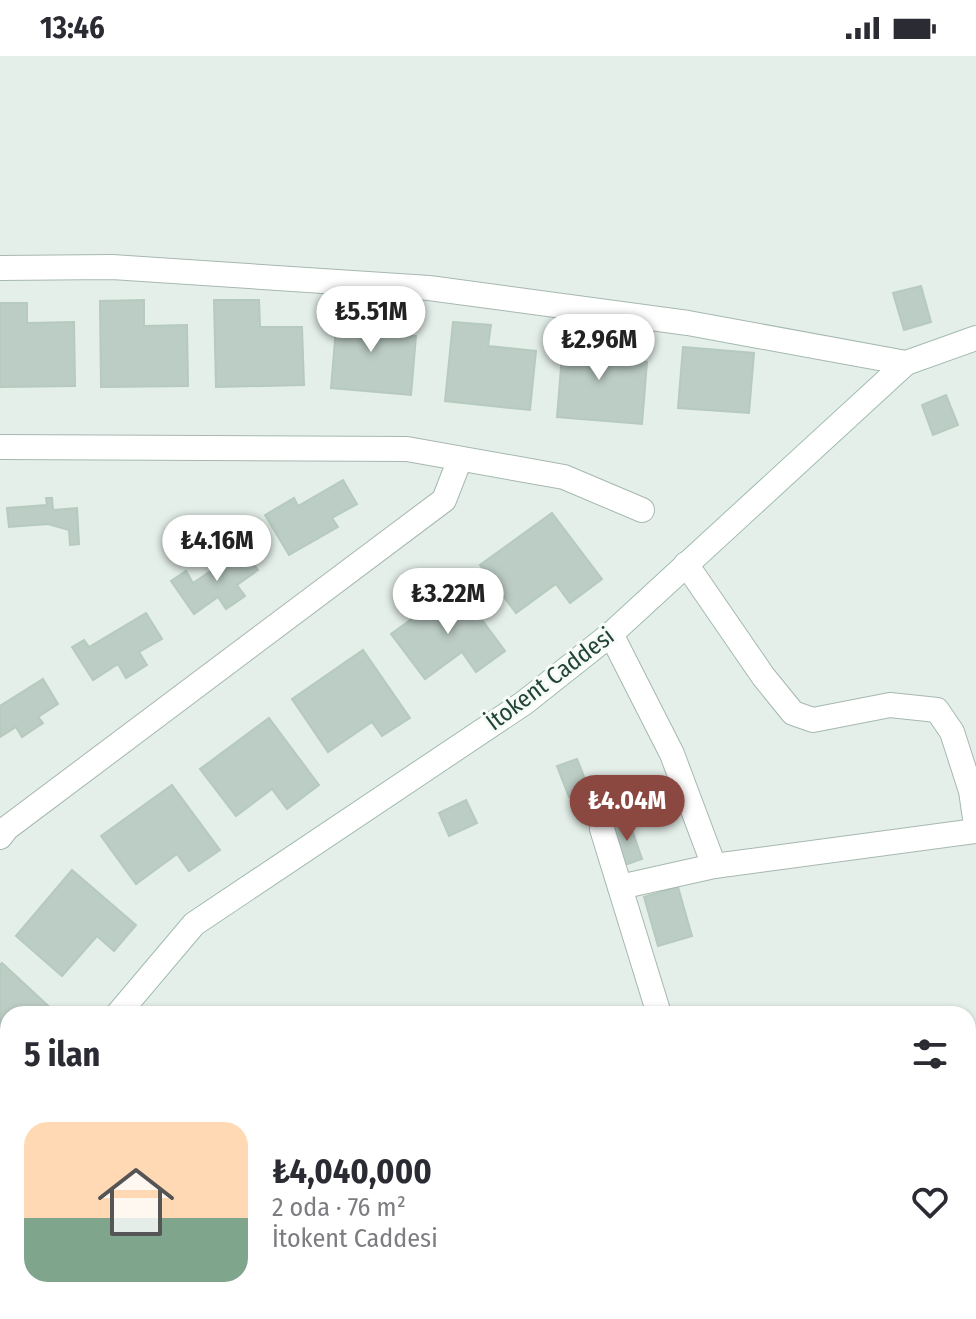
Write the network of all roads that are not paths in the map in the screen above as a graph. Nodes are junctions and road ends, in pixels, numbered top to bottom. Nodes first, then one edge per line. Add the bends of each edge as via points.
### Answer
1 (0, 268) edge
2 (976, 338) edge
3 (906, 363) junction
4 (0, 447) edge
5 (460, 459) junction
6 (642, 510) dead end
7 (686, 564) junction
8 (611, 634) junction
9 (976, 828) edge
10 (2, 829) edge
11 (602, 829) dead end
12 (714, 866) junction
13 (620, 887) junction
14 (125, 1006) edge
15 (657, 1006) edge

1 - 3 street via 112,267 429,288 688,323
2 - 3 street, İtokent Caddesi
3 - 7 street, İtokent Caddesi
4 - 5 street via 407,449
5 - 6 street via 564,477
5 - 10 street via 444,500
7 - 8 street, İtokent Caddesi
7 - 9 street via 793,713 813,720 890,705 937,710 952,732 971,791
8 - 12 street via 672,754
8 - 14 street, İtokent Caddesi via 524,703 194,924
9 - 12 street
11 - 13 street
12 - 13 street
13 - 15 street

